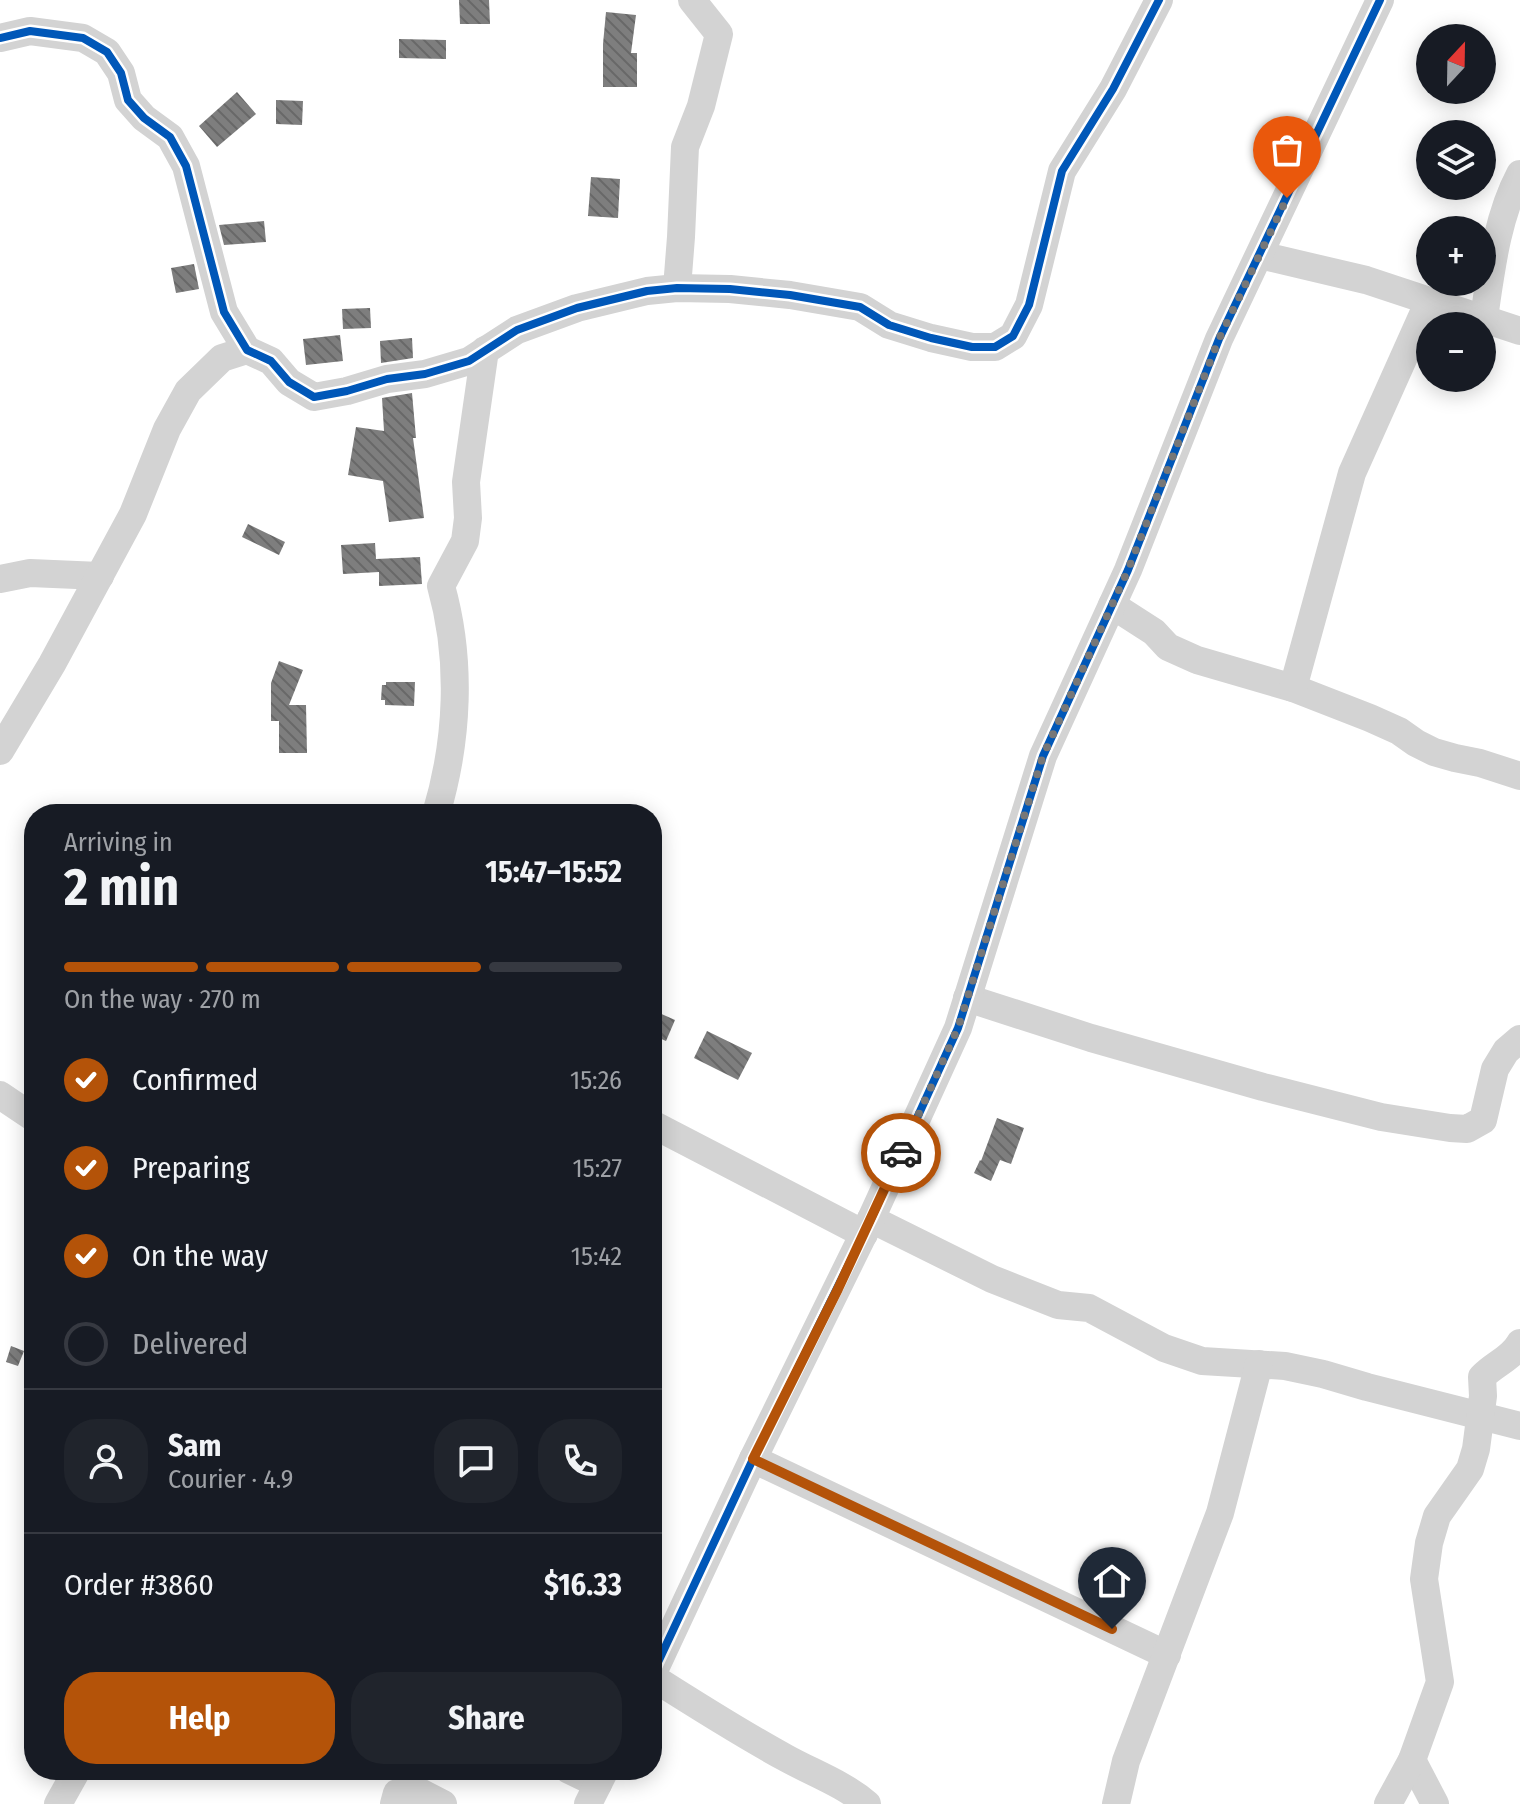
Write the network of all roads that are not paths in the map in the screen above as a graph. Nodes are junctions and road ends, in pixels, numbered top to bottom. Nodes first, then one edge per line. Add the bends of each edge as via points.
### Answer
1 (692, 0) edge
2 (1159, 0) edge
3 (1380, 0) edge
4 (0, 38) edge
5 (1520, 174) edge
6 (1260, 255) junction
7 (677, 288) junction
8 (1429, 301) junction
9 (1465, 312) edge
10 (1485, 312) edge
11 (1496, 322) edge
12 (1520, 331) edge
13 (247, 350) junction
14 (485, 350) junction
15 (100, 576) junction
16 (0, 579) edge
17 (1112, 605) junction
18 (1293, 688) junction
19 (0, 751) edge
20 (1520, 776) edge
21 (438, 804) edge
22 (967, 998) junction
23 (1520, 1039) edge
24 (0, 1095) edge
25 (24, 1111) edge
26 (662, 1129) edge
27 (868, 1226) junction
28 (1520, 1343) edge
29 (1259, 1364) junction
30 (1481, 1416) junction
31 (1520, 1426) edge
32 (753, 1459) junction
33 (662, 1655) edge
34 (1167, 1655) junction
35 (662, 1682) edge
36 (1412, 1760) junction
37 (71, 1780) edge
38 (58, 1804) edge
39 (394, 1804) edge
40 (443, 1804) edge
41 (867, 1804) edge
42 (1116, 1804) edge
43 (1388, 1804) edge
44 (1435, 1804) edge

1 - 7 street via 719,34 685,147
2 - 7 street via 1062,171 1029,305 1013,336 995,347 931,338 889,325 860,307 745,290
3 - 6 street
4 - 13 street via 30,31 70,36 107,52 121,73 128,100 170,137 186,166 224,312
5 - 10 street via 1494,254
6 - 8 street
6 - 17 street via 1219,339
7 - 14 street via 577,308 517,330
8 - 9 street
8 - 18 street via 1352,473
11 - 12 street
13 - 14 street via 271,361 289,382 314,397 425,374 469,361
13 - 15 street via 222,358 188,391
14 - 21 street via 466,482 465,541 441,586 454,649 454,727
15 - 16 street via 30,573
15 - 19 street
17 - 18 street via 1168,647
17 - 22 street via 1043,756
18 - 20 street via 1399,731 1434,752
22 - 23 street via 1263,1087 1381,1117 1450,1128 1467,1129 1483,1120 1495,1069
22 - 27 street
24 - 25 street
26 - 27 street
27 - 29 street via 1058,1305 1089,1308 1164,1348 1202,1361
27 - 32 street
28 - 30 street via 1482,1377
29 - 30 street via 1323,1374
29 - 34 street via 1220,1513
30 - 31 street
30 - 36 street via 1470,1469 1437,1516 1429,1543 1424,1579 1440,1682
32 - 33 street
32 - 34 street
34 - 42 street via 1126,1761
35 - 41 street
36 - 43 street
36 - 44 street
37 - 38 street
39 - 40 street via 397,1793 416,1790

